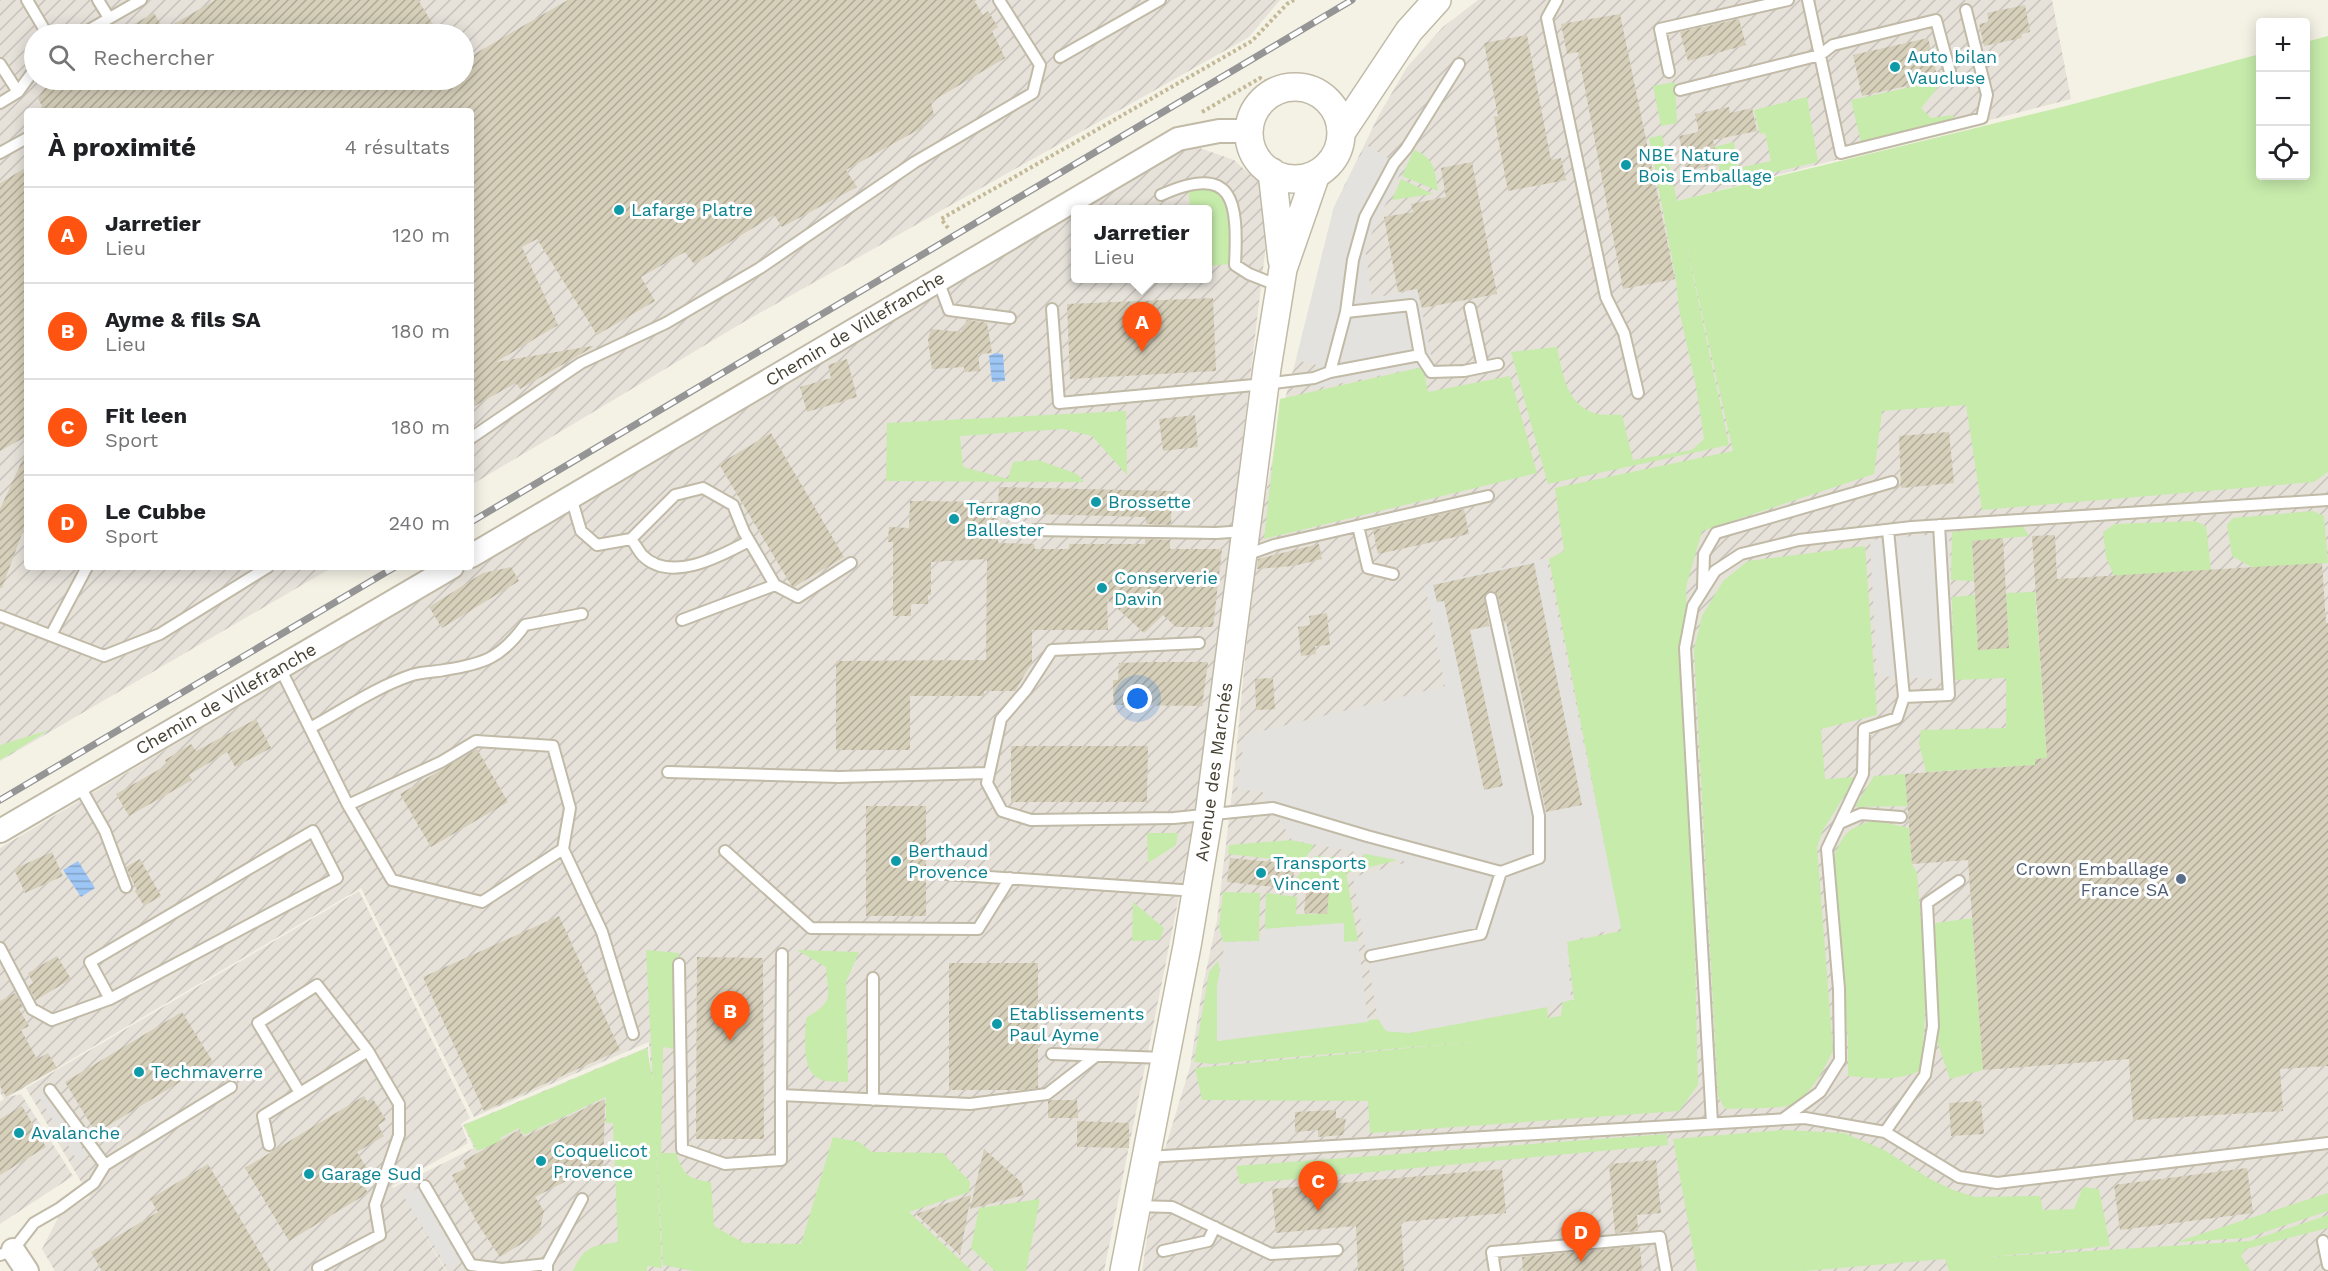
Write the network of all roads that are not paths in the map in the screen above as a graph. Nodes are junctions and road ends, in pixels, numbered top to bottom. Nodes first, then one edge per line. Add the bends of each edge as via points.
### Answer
1 (27, 0) edge
2 (98, 0) edge
3 (141, 0) edge
4 (999, 0) edge
5 (1160, 0) edge
6 (1437, 0) edge
7 (1557, 0) edge
8 (1788, 0) edge
9 (1808, 0) edge
10 (1966, 10) dead end
11 (110, 18) junction
12 (41, 24) edge
13 (100, 24) edge
14 (1820, 55) junction
15 (1060, 57) dead end
16 (0, 64) edge
17 (1459, 64) dead end
18 (1669, 72) dead end
19 (1950, 72) dead end
20 (24, 84) edge
21 (1371, 86) junction
22 (1680, 90) dead end
23 (18, 92) junction
24 (1326, 99) junction
25 (0, 103) edge
26 (1249, 130) junction
27 (1341, 133) junction
28 (24, 140) edge
29 (0, 153) edge
30 (1272, 172) junction
31 (1316, 174) junction
32 (1161, 195) dead end
33 (1282, 278) junction
34 (938, 280) junction
35 (1470, 308) dead end
36 (1052, 309) dead end
37 (1346, 312) junction
38 (1010, 318) dead end
39 (1420, 355) junction
40 (1498, 364) dead end
41 (1483, 367) junction
42 (1330, 372) junction
43 (1265, 384) junction
44 (1638, 393) dead end
45 (474, 436) edge
46 (1892, 482) dead end
47 (1488, 496) dead end
48 (571, 497) junction
49 (2328, 500) edge
50 (1939, 525) junction
51 (1358, 526) junction
52 (1035, 530) dead end
53 (1888, 530) junction
54 (631, 539) junction
55 (749, 541) junction
56 (1244, 544) junction
57 (474, 554) edge
58 (851, 563) dead end
59 (85, 570) edge
60 (263, 570) edge
61 (447, 570) edge
62 (1393, 574) dead end
63 (775, 585) junction
64 (1703, 590) junction
65 (1491, 598) dead end
66 (582, 614) dead end
67 (0, 616) edge
68 (682, 620) dead end
69 (51, 635) junction
70 (1199, 643) dead end
71 (280, 668) junction
72 (1904, 697) junction
73 (310, 728) junction
74 (668, 772) dead end
75 (988, 773) junction
76 (79, 785) junction
77 (348, 805) junction
78 (1209, 815) junction
79 (1902, 816) dead end
80 (1840, 823) junction
81 (0, 831) edge
82 (563, 849) junction
83 (725, 851) dead end
84 (1501, 872) junction
85 (946, 874) dead end
86 (1010, 878) junction
87 (1959, 881) dead end
88 (126, 887) dead end
89 (1197, 891) junction
90 (0, 948) edge
91 (782, 954) dead end
92 (1371, 956) dead end
93 (679, 964) dead end
94 (873, 978) dead end
95 (110, 999) junction
96 (633, 1034) dead end
97 (368, 1051) junction
98 (1052, 1054) dead end
99 (1096, 1056) junction
100 (1166, 1058) junction
101 (231, 1087) dead end
102 (50, 1090) dead end
103 (300, 1093) junction
104 (780, 1095) junction
105 (873, 1100) junction
106 (1783, 1119) junction
107 (1712, 1123) junction
108 (1885, 1132) junction
109 (2328, 1143) edge
110 (269, 1145) dead end
111 (1147, 1157) junction
112 (105, 1165) junction
113 (425, 1186) dead end
114 (582, 1199) dead end
115 (1136, 1206) junction
116 (1215, 1227) junction
117 (2322, 1241) dead end
118 (1337, 1250) dead end
119 (1163, 1251) dead end
120 (7, 1252) edge
121 (2328, 1265) edge
122 (547, 1268) edge
123 (27, 1271) edge
124 (319, 1271) edge
125 (1124, 1271) edge
126 (1495, 1271) edge
127 (1665, 1271) edge

1 - 12 lane
2 - 11 lane
3 - 11 lane
4 - 45 lane via 1040,65 1033,93 915,162 760,268 666,323 581,363
5 - 15 lane
6 - 21 street via 1409,31
7 - 44 lane via 1547,18 1606,297 1624,333
8 - 18 lane via 1660,29
9 - 14 lane
10 - 14 lane via 1987,95 1982,118 1841,153
11 - 13 lane
14 - 19 lane via 1833,45 1936,20
14 - 22 lane
16 - 23 lane
17 - 37 lane via 1394,163 1365,217 1353,260
20 - 23 lane
21 - 24 street
21 - 27 street
23 - 25 lane
24 - 26 street via 1303,87 1277,90 1257,106
24 - 27 street via 1337,114
26 - 30 street via 1255,154
26 - 34 street, Chemin de Villefranche via 1219,130 1178,139
27 - 31 street via 1334,157
28 - 29 lane
30 - 31 street via 1286,178
30 - 33 street, Avenue des Marchés
31 - 33 street, Avenue des Marchés
32 - 33 lane via 1185,184 1209,182 1224,189 1232,203 1237,234 1235,265 1249,274
33 - 43 street, Avenue des Marchés
34 - 38 lane via 949,310
34 - 48 street, Chemin de Villefranche
35 - 41 lane
36 - 43 lane via 1059,403
37 - 39 lane via 1411,305
37 - 42 lane
39 - 41 lane via 1431,372
39 - 42 lane
40 - 41 lane
42 - 43 lane
43 - 56 street, Avenue des Marchés
46 - 64 lane via 1716,533 1704,554
47 - 51 lane
48 - 54 lane via 581,531 597,545
48 - 57 street, Chemin de Villefranche
49 - 50 lane
50 - 53 lane
50 - 72 lane via 1949,695
51 - 56 lane via 1274,545
51 - 62 lane via 1368,568
52 - 56 lane via 1216,533
53 - 64 lane via 1799,540 1741,554 1715,571
53 - 72 lane
54 - 55 lane via 643,556 660,566 686,568
54 - 55 lane via 675,495 703,488 733,505
55 - 63 lane
56 - 78 street, Avenue des Marchés
58 - 63 lane via 798,597
59 - 69 lane
60 - 69 lane via 160,634 104,656
61 - 71 street, Chemin de Villefranche
63 - 68 lane
64 - 107 lane via 1693,606 1685,648
65 - 84 lane via 1539,816 1539,858
66 - 73 lane via 525,625 512,643 491,660 414,675 379,688
67 - 69 lane
70 - 75 lane via 1052,650 1001,719
71 - 73 lane
71 - 76 street, Chemin de Villefranche
72 - 80 lane via 1897,718 1864,729 1863,774
73 - 77 lane
74 - 75 lane via 839,777
75 - 78 lane via 987,783 1002,811 1031,820
76 - 81 street, Chemin de Villefranche
76 - 88 lane via 105,831
77 - 82 lane via 392,880 482,902
77 - 82 lane via 477,741 553,746 570,808
78 - 84 lane via 1273,808
78 - 89 street, Avenue des Marchés
79 - 80 lane via 1861,814
80 - 106 lane via 1827,849 1839,989 1840,1060 1820,1092
82 - 96 lane via 602,932
83 - 86 lane via 811,928 978,929
84 - 92 lane via 1481,934
85 - 86 lane
86 - 89 lane
87 - 108 lane via 1927,903 1933,1026 1925,1075
89 - 100 street, Avenue des Marchés
90 - 95 lane via 32,1008 52,1020
91 - 104 lane
93 - 104 lane via 682,1149 725,1164 782,1160
94 - 105 lane
95 - 95 lane via 90,962 313,831 337,878
97 - 103 lane
97 - 103 lane via 317,985 258,1023
97 - 124 lane via 399,1104 399,1135 375,1205 381,1235 318,1268
98 - 99 lane
99 - 100 lane
99 - 105 lane via 1047,1094 970,1104
100 - 111 street, Avenue des Marchés
101 - 112 lane
102 - 112 lane
103 - 110 lane via 263,1116
104 - 105 lane
106 - 107 lane
106 - 108 lane via 1805,1118
107 - 111 lane
108 - 109 lane via 1959,1177 1998,1183
111 - 115 street, Avenue des Marchés
112 - 120 lane via 94,1183 34,1223
113 - 122 lane via 471,1265
114 - 122 lane
115 - 116 lane via 1172,1207
115 - 125 street, Avenue des Marchés
116 - 118 lane via 1271,1254
116 - 119 lane via 1208,1241
117 - 121 lane
120 - 123 street
126 - 127 lane via 1492,1252 1660,1237

